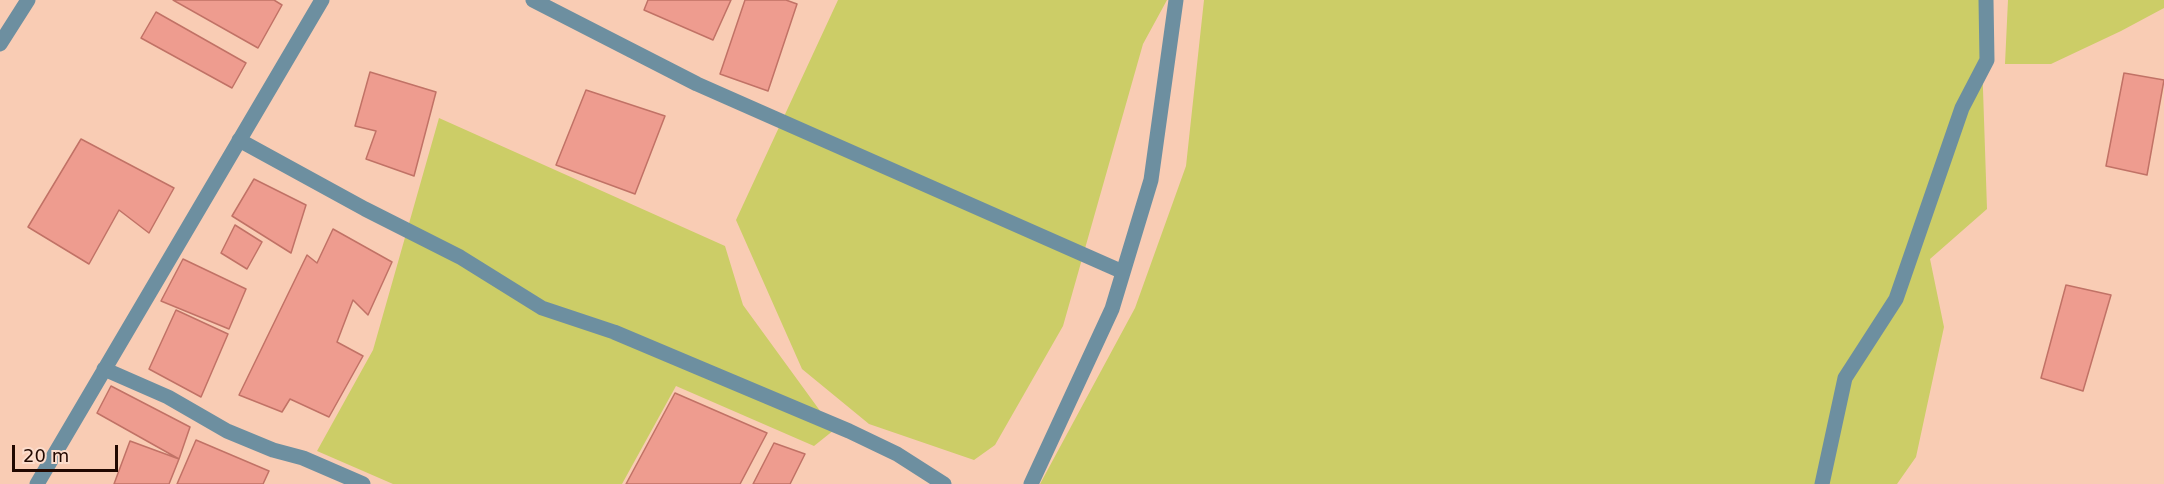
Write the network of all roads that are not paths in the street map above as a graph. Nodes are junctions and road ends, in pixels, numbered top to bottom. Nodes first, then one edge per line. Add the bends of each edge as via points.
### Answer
1 (28, 0) edge
2 (322, 0) edge
3 (533, 0) edge
4 (1176, 0) edge
5 (1986, 0) edge
6 (0, 44) edge
7 (239, 140) junction
8 (1123, 272) junction
9 (104, 369) junction
10 (37, 484) edge
11 (363, 484) edge
12 (944, 484) edge
13 (1031, 484) edge
14 (1822, 484) edge

1 - 6 street
2 - 7 street
3 - 8 street via 697,84
4 - 8 street via 1151,180
5 - 14 street via 1987,60 1962,108 1896,299 1845,378
7 - 9 street
7 - 12 street via 460,257 542,308 614,332 827,422 897,454
8 - 13 street via 1099,339
9 - 10 street
9 - 11 street via 168,397 227,431

